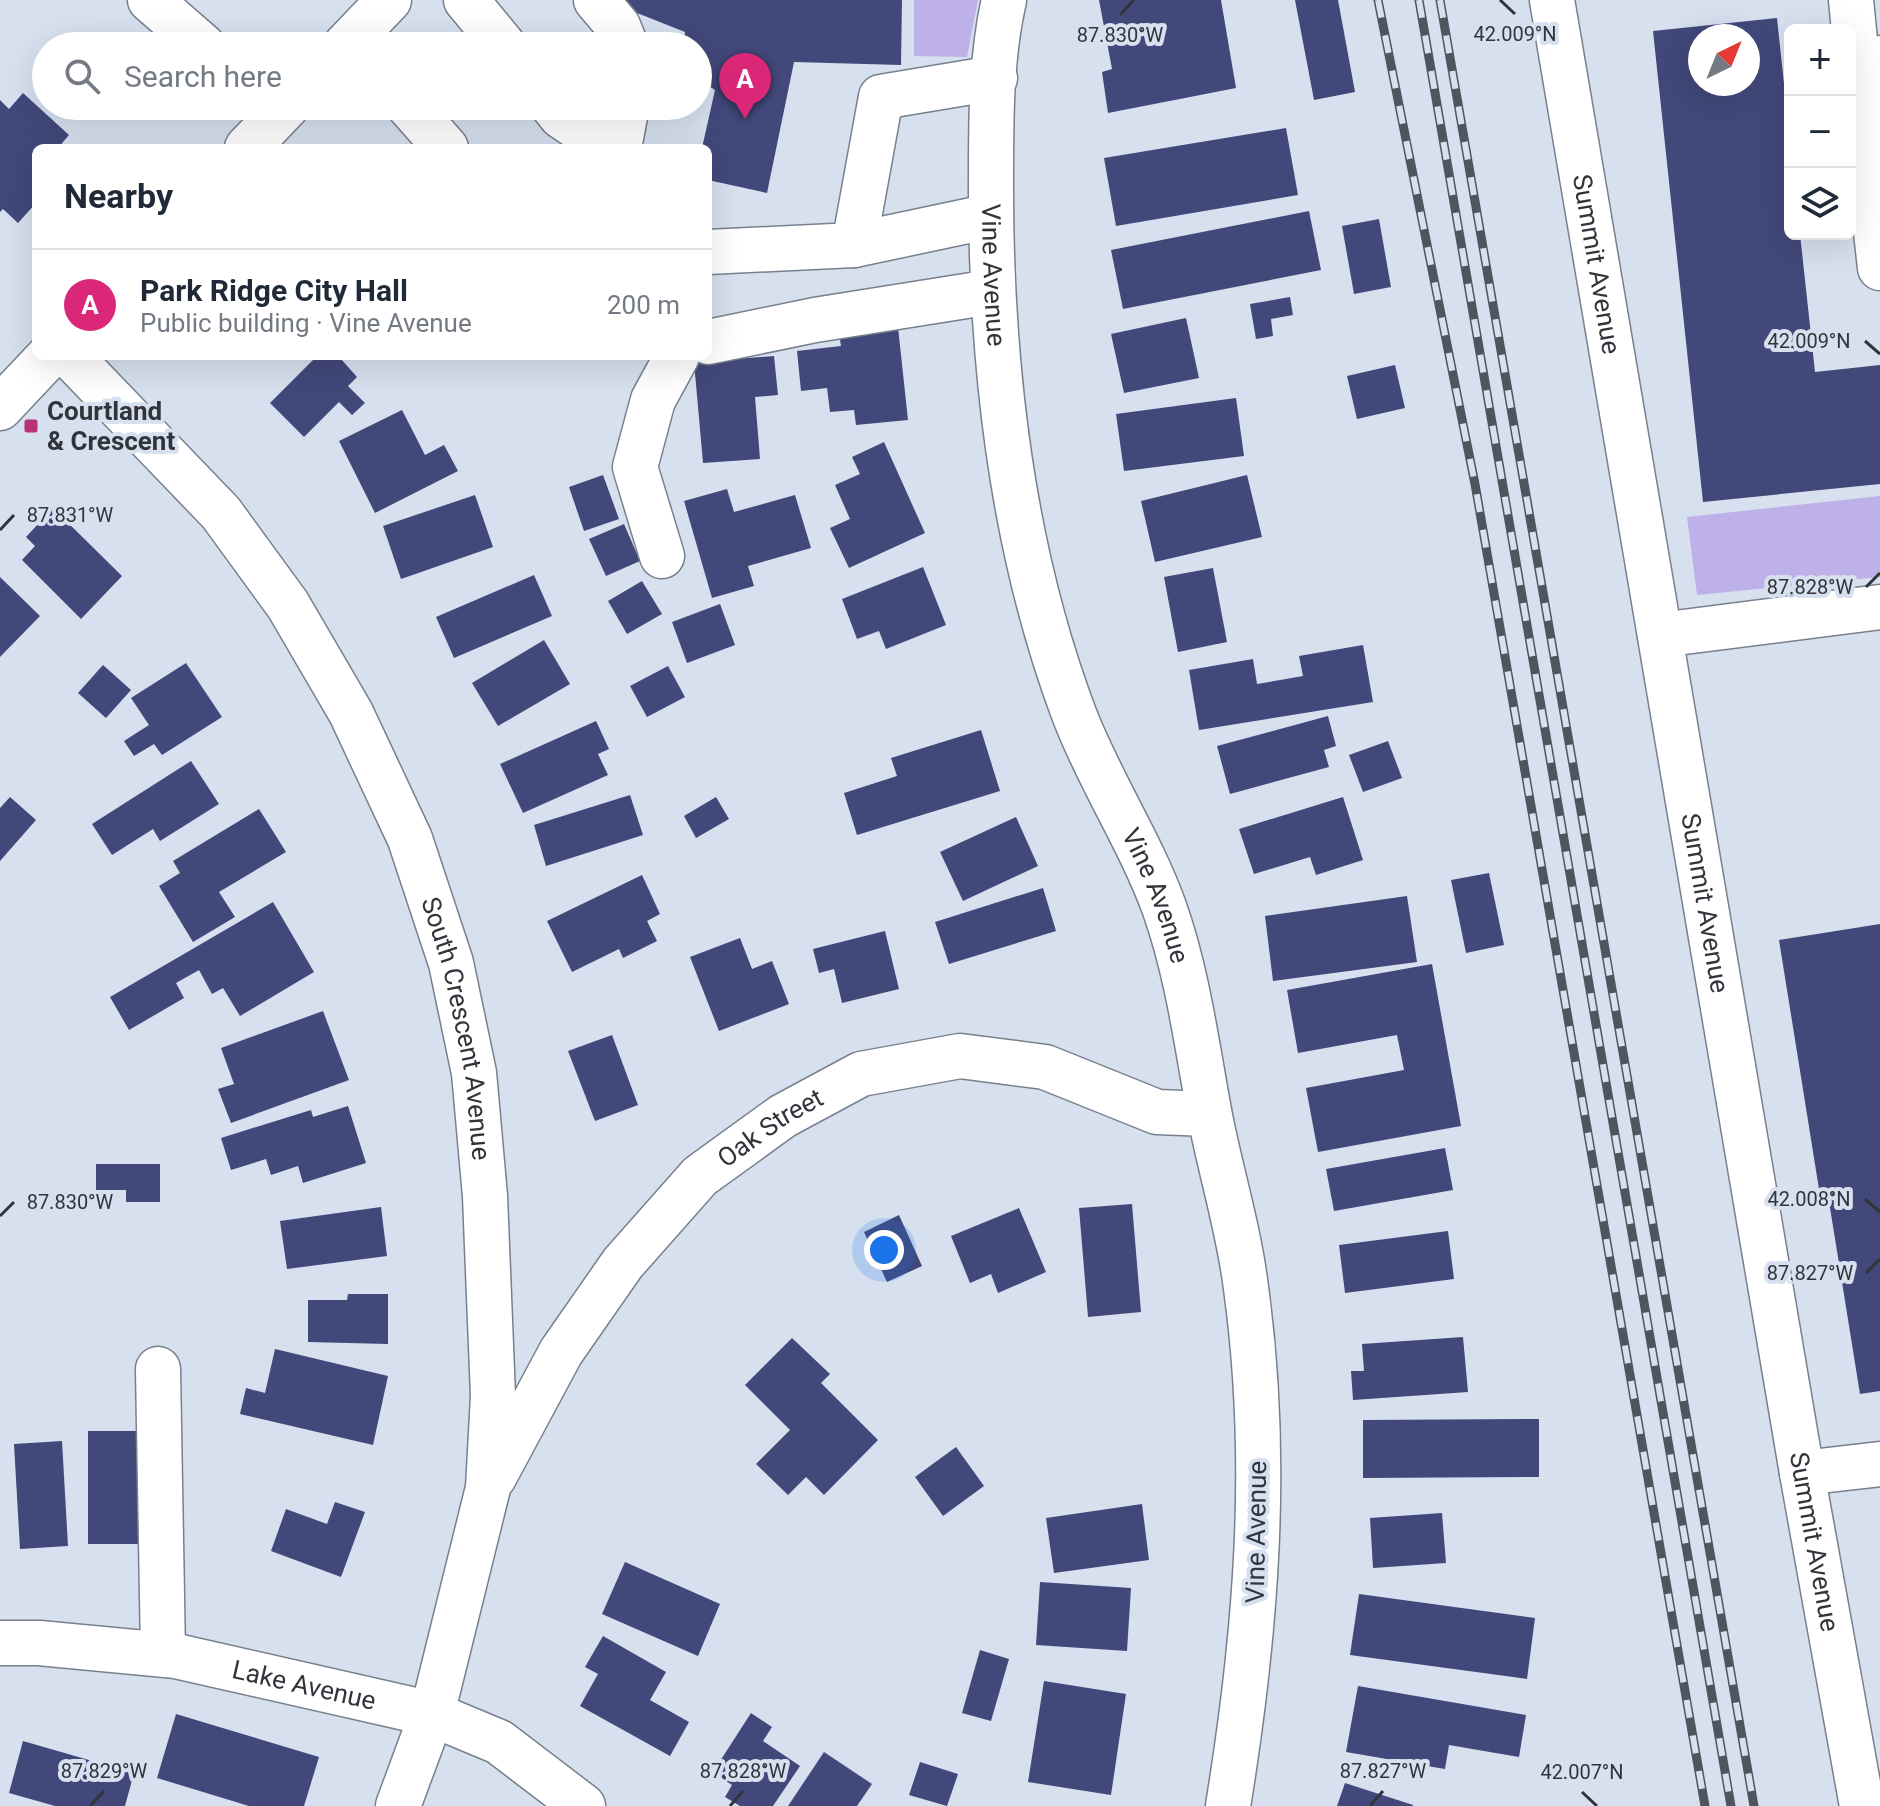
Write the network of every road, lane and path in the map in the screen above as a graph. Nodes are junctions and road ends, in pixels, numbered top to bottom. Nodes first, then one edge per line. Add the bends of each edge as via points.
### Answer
1 (150, 0) edge
2 (389, 0) edge
3 (466, 0) edge
4 (596, 0) edge
5 (1004, 0) edge
6 (1552, 0) edge
7 (1851, 0) edge
8 (187, 32) edge
9 (361, 32) edge
10 (492, 32) edge
11 (620, 32) edge
12 (1869, 60) edge
13 (995, 78) junction
14 (270, 120) edge
15 (421, 120) edge
16 (567, 120) edge
17 (624, 120) edge
18 (250, 144) edge
19 (442, 144) edge
20 (602, 144) edge
21 (620, 144) edge
22 (1875, 178) edge
23 (991, 216) junction
24 (854, 245) junction
25 (712, 252) edge
26 (1880, 268) edge
27 (991, 292) junction
28 (712, 341) edge
29 (45, 360) edge
30 (74, 360) edge
31 (675, 360) edge
32 (0, 408) edge
33 (662, 556) dead end
34 (1880, 607) edge
35 (1660, 635) junction
36 (1209, 1114) junction
37 (158, 1369) dead end
38 (1880, 1464) edge
39 (1802, 1473) junction
40 (488, 1488) junction
41 (0, 1643) edge
42 (163, 1654) junction
43 (432, 1714) junction
44 (398, 1806) edge
45 (583, 1806) edge
46 (1228, 1806) edge
47 (1862, 1806) edge

1 - 8 street
2 - 9 street
3 - 10 street
4 - 11 street
5 - 13 street, Vine Avenue
6 - 35 street, Summit Avenue
7 - 12 street
12 - 22 street
13 - 23 street, Vine Avenue
13 - 24 street via 881,97
14 - 18 street
15 - 19 street
16 - 20 street
17 - 21 street
22 - 26 street
23 - 24 street
23 - 27 street, Vine Avenue
24 - 25 street
27 - 28 street
27 - 36 street, Vine Avenue via 1030,575 1074,715 1164,908 1201,1054
29 - 32 street
30 - 40 street, South Crescent Avenue via 221,513 288,605 351,713 410,839 451,963 474,1073 493,1396
31 - 33 street via 653,400 635,467
34 - 35 street
35 - 39 street, Summit Avenue
36 - 40 street, Oak Street via 1157,1112 1045,1067 960,1056 861,1074 783,1116 700,1176 623,1263 561,1352
36 - 46 street, Vine Avenue via 1246,1285 1259,1483 1255,1614
37 - 42 street
38 - 39 street
39 - 47 street, Summit Avenue
40 - 43 street, South Crescent Avenue
41 - 42 street, Lake Avenue
42 - 43 street, Lake Avenue
43 - 44 street, South Crescent Avenue
43 - 45 street, Lake Avenue via 499,1742

